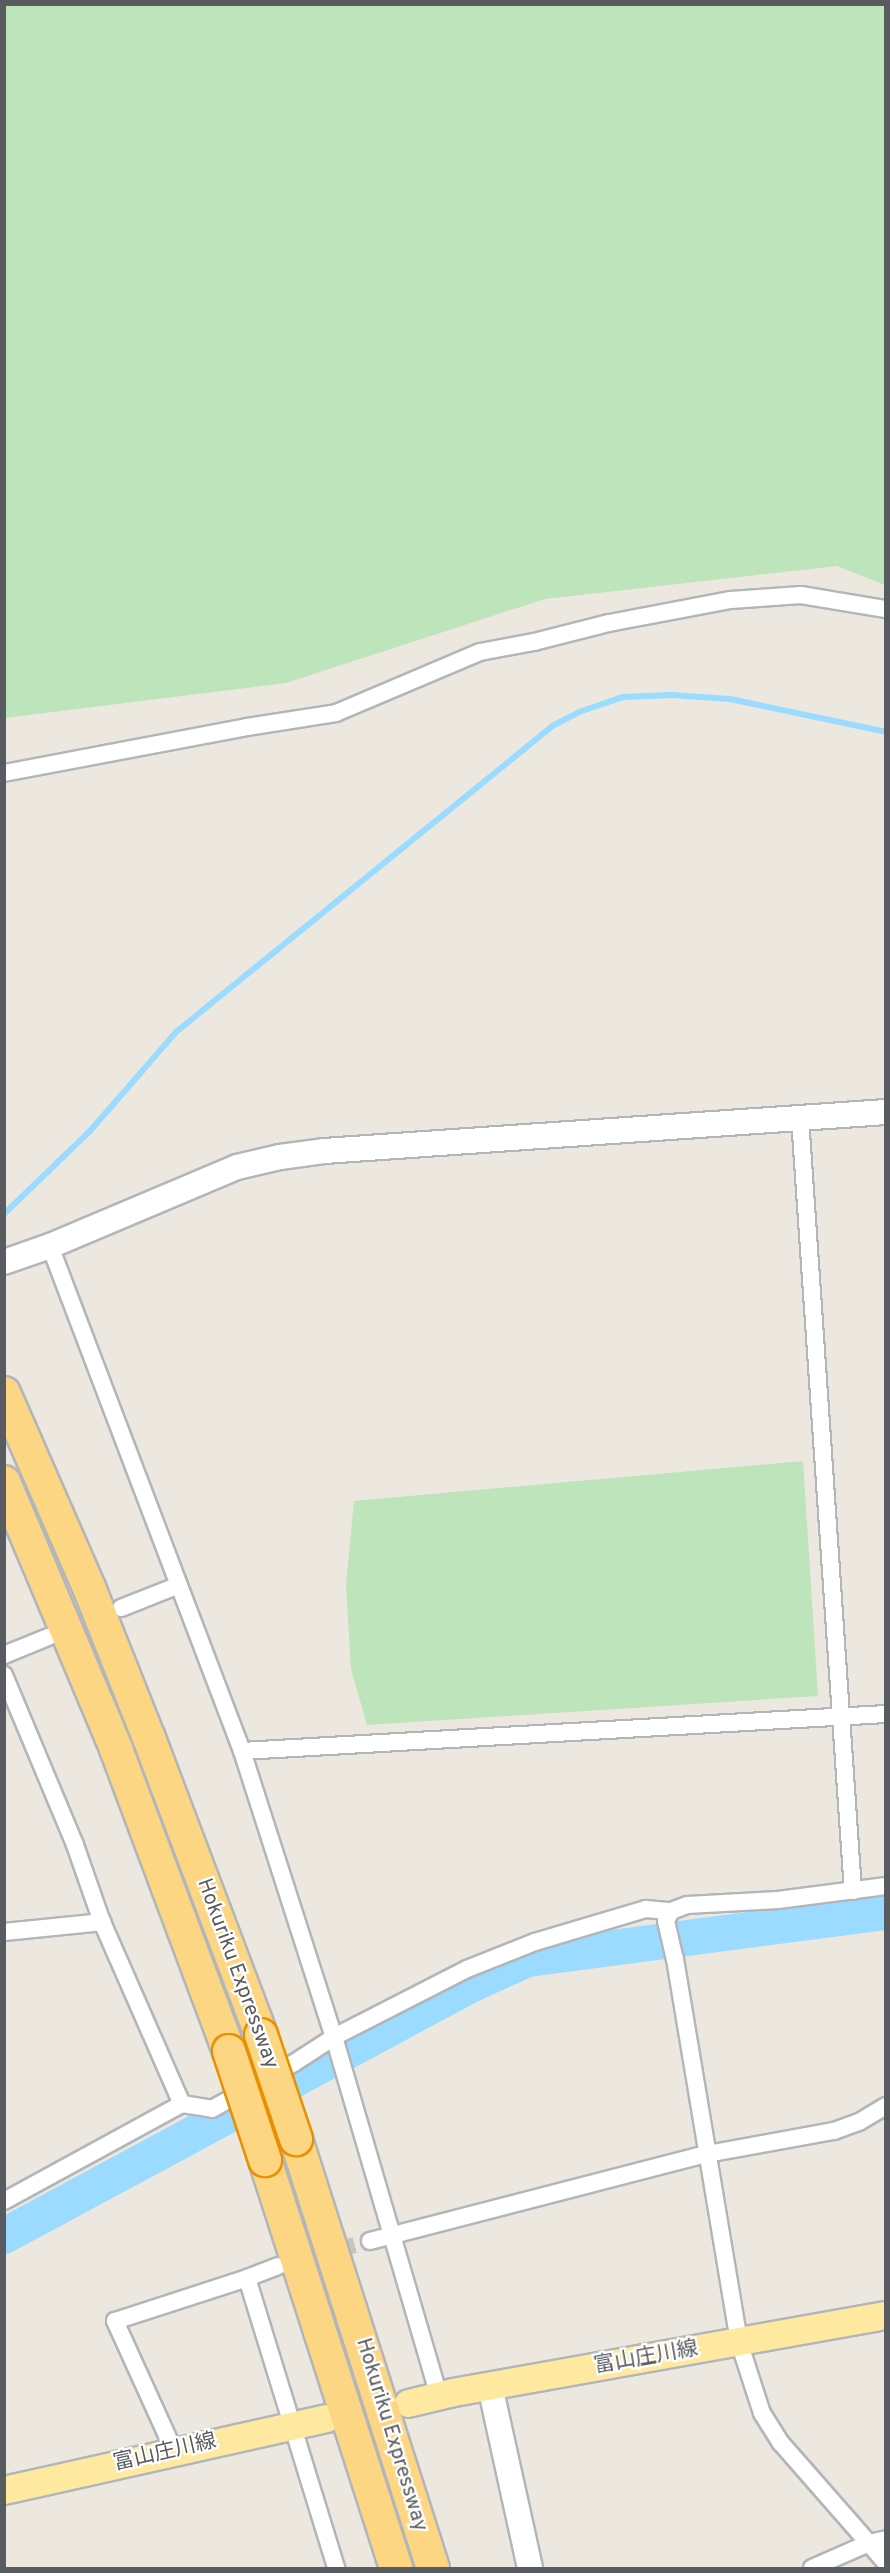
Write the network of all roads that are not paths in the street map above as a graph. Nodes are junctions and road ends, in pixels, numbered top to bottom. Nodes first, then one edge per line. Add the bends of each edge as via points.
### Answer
1 (885, 609) edge
2 (4, 773) edge
3 (885, 1112) edge
4 (800, 1118) junction
5 (50, 1246) junction
6 (4, 1262) edge
7 (4, 1393) edge
8 (4, 1482) edge
9 (179, 1585) junction
10 (121, 1608) dead end
11 (48, 1637) dead end
12 (4, 1655) edge
13 (4, 1675) edge
14 (885, 1714) edge
15 (842, 1716) junction
16 (242, 1751) junction
17 (885, 1886) edge
18 (853, 1891) junction
19 (668, 1916) junction
20 (102, 1922) junction
21 (4, 1932) edge
22 (334, 2041) junction
23 (182, 2104) junction
24 (885, 2106) edge
25 (707, 2154) junction
26 (4, 2202) edge
27 (393, 2236) junction
28 (370, 2241) tunnel mouth
29 (278, 2266) tunnel mouth
30 (248, 2278) junction
31 (885, 2315) edge
32 (739, 2342) junction
33 (490, 2386) junction
34 (439, 2395) junction
35 (408, 2403) dead end
36 (326, 2418) dead end
37 (291, 2426) junction
38 (174, 2451) junction
39 (4, 2490) edge
40 (877, 2541) edge
41 (885, 2563) edge
42 (336, 2568) edge
43 (396, 2568) edge
44 (433, 2568) edge
45 (530, 2568) edge
46 (812, 2568) edge

1 - 2 street via 801,595 731,600 480,652 336,713
3 - 4 street
4 - 5 street via 280,1157 237,1167
4 - 15 street
5 - 6 street
5 - 9 street
7 - 44 highway, Hokuriku Expressway, bridge via 90,1590 261,2036
8 - 43 highway, Hokuriku Expressway, bridge via 116,1749 230,2051
9 - 10 street
9 - 16 street
11 - 12 street
13 - 20 street via 75,1845
14 - 15 street
15 - 16 street
15 - 18 street
16 - 22 street
17 - 18 street
18 - 19 street via 687,1905
19 - 22 street via 646,1909 535,1942 437,1984
19 - 25 street
20 - 21 street
20 - 23 street
22 - 23 street via 212,2109
22 - 27 street
23 - 26 street
24 - 25 street via 834,2131
25 - 27 street
25 - 32 street
27 - 28 street
27 - 34 street
29 - 30 street
30 - 37 street
30 - 38 street via 116,2321
31 - 32 main road, 富山庄川線
32 - 33 main road, 富山庄川線
32 - 40 street via 762,2414 781,2443
33 - 34 main road, 富山庄川線
33 - 45 street
34 - 35 main road, 富山庄川線
36 - 37 main road, 富山庄川線
37 - 38 main road, 富山庄川線
37 - 42 street
38 - 39 main road, 富山庄川線
40 - 41 street
40 - 46 street

